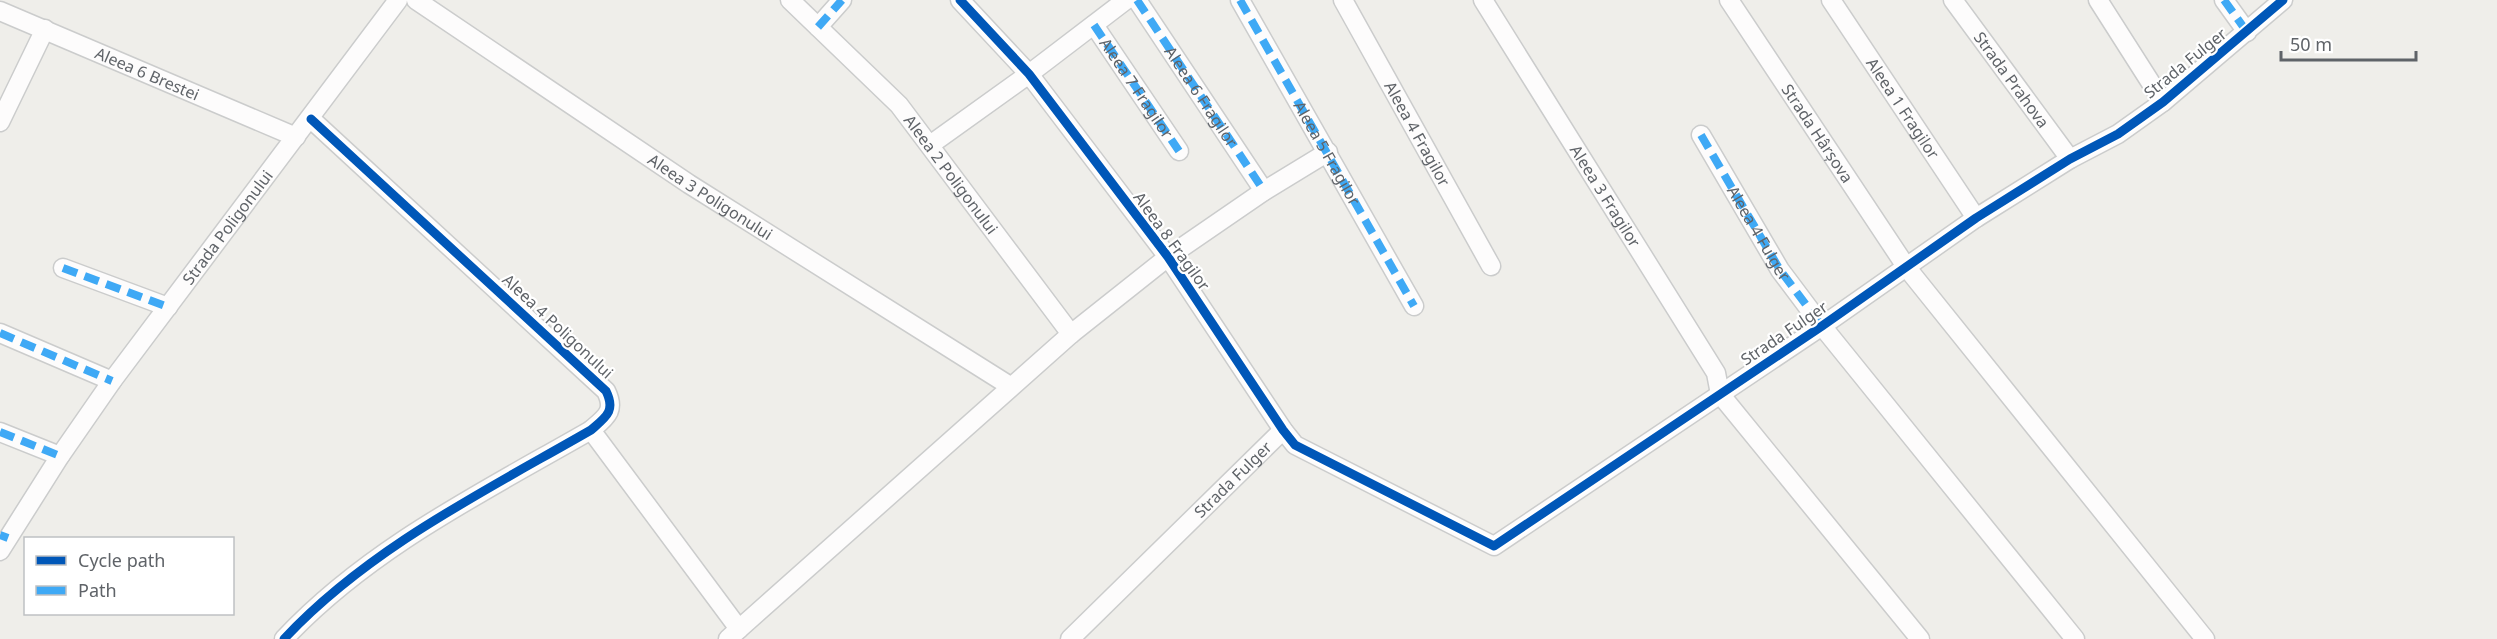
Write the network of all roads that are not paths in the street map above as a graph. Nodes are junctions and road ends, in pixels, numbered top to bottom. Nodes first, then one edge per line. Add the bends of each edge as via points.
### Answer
1 (398, 0) edge
2 (416, 0) edge
3 (790, 0) edge
4 (842, 0) edge
5 (960, 0) edge
6 (1126, 0) edge
7 (1137, 0) edge
8 (1240, 0) edge
9 (1343, 0) edge
10 (1483, 0) edge
11 (1729, 0) edge
12 (1831, 0) edge
13 (1953, 0) edge
14 (2098, 0) edge
15 (2224, 0) edge
16 (2283, 0) edge
17 (0, 11) edge
18 (1094, 25) junction
19 (818, 27) junction
20 (45, 29) junction
21 (2247, 32) junction
22 (1029, 74) junction
23 (2163, 102) junction
24 (311, 119) junction
25 (0, 122) edge
26 (1701, 135) dead end
27 (296, 137) junction
28 (930, 145) junction
29 (1179, 151) dead end
30 (1328, 152) junction
31 (2070, 159) junction
32 (1264, 192) junction
33 (1976, 218) junction
34 (1168, 257) junction
35 (1491, 266) dead end
36 (63, 268) dead end
37 (1907, 268) junction
38 (1414, 306) dead end
39 (168, 308) junction
40 (1822, 326) junction
41 (0, 333) edge
42 (1071, 334) junction
43 (112, 381) junction
44 (1010, 386) junction
45 (1720, 394) junction
46 (591, 429) junction
47 (1282, 430) junction
48 (0, 432) edge
49 (60, 456) junction
50 (3, 541) edge
51 (733, 634) edge
52 (284, 639) edge
53 (1070, 639) edge
54 (1920, 639) edge
55 (2075, 639) edge
56 (2205, 639) edge

1 - 24 street, Strada Poligonului
2 - 44 street, Aleea 3 Poligonului via 689,184
3 - 19 street, Aleea 2 Poligonului
4 - 19 street
5 - 22 street, Aleea 8 Fragilor
6 - 18 street
7 - 32 street, Aleea 6 Fragilor
8 - 30 street, Aleea 5 Fragilor
9 - 35 street, Aleea 4 Fragilor
10 - 45 street, Aleea 3 Fragilor via 1716,373
11 - 37 street, Strada Hârșova
12 - 33 street, Aleea 1 Fragilor
13 - 31 street, Strada Prahova
14 - 23 street
15 - 21 street
16 - 21 street, Strada Fulger
17 - 20 street, Aleea 6 Brestei
18 - 22 street
18 - 29 street, Aleea 7 Fragilor
19 - 28 street, Aleea 2 Poligonului via 899,105
20 - 25 street
20 - 27 street, Aleea 6 Brestei
21 - 23 street, Strada Fulger
22 - 28 street
22 - 34 street, Aleea 8 Fragilor
23 - 31 street, Strada Fulger via 2118,134
24 - 27 street, Strada Poligonului
24 - 46 street, Aleea 4 Poligonului via 606,391 610,409 604,420
26 - 40 street, Aleea 4 Fulger via 1780,270
27 - 39 street, Strada Poligonului
28 - 42 street, Aleea 2 Poligonului
30 - 32 street
30 - 38 street, Aleea 5 Fragilor
31 - 33 street, Strada Fulger
32 - 34 street
33 - 37 street, Strada Fulger
34 - 42 street
34 - 47 street, Aleea 8 Fragilor
36 - 39 street
37 - 40 street, Strada Fulger
37 - 56 street, Strada Hârșova
39 - 43 street, Strada Poligonului
40 - 45 street, Strada Fulger
40 - 55 street, Aleea 4 Fulger
41 - 43 street
42 - 44 street
43 - 49 street, Strada Poligonului
44 - 51 street
45 - 47 street, Strada Fulger via 1494,546 1295,445
45 - 54 street
46 - 51 street
46 - 52 street, Aleea 4 Poligonului via 425,526 318,604
47 - 53 street, Strada Fulger
48 - 49 street
49 - 50 street, Strada Poligonului

